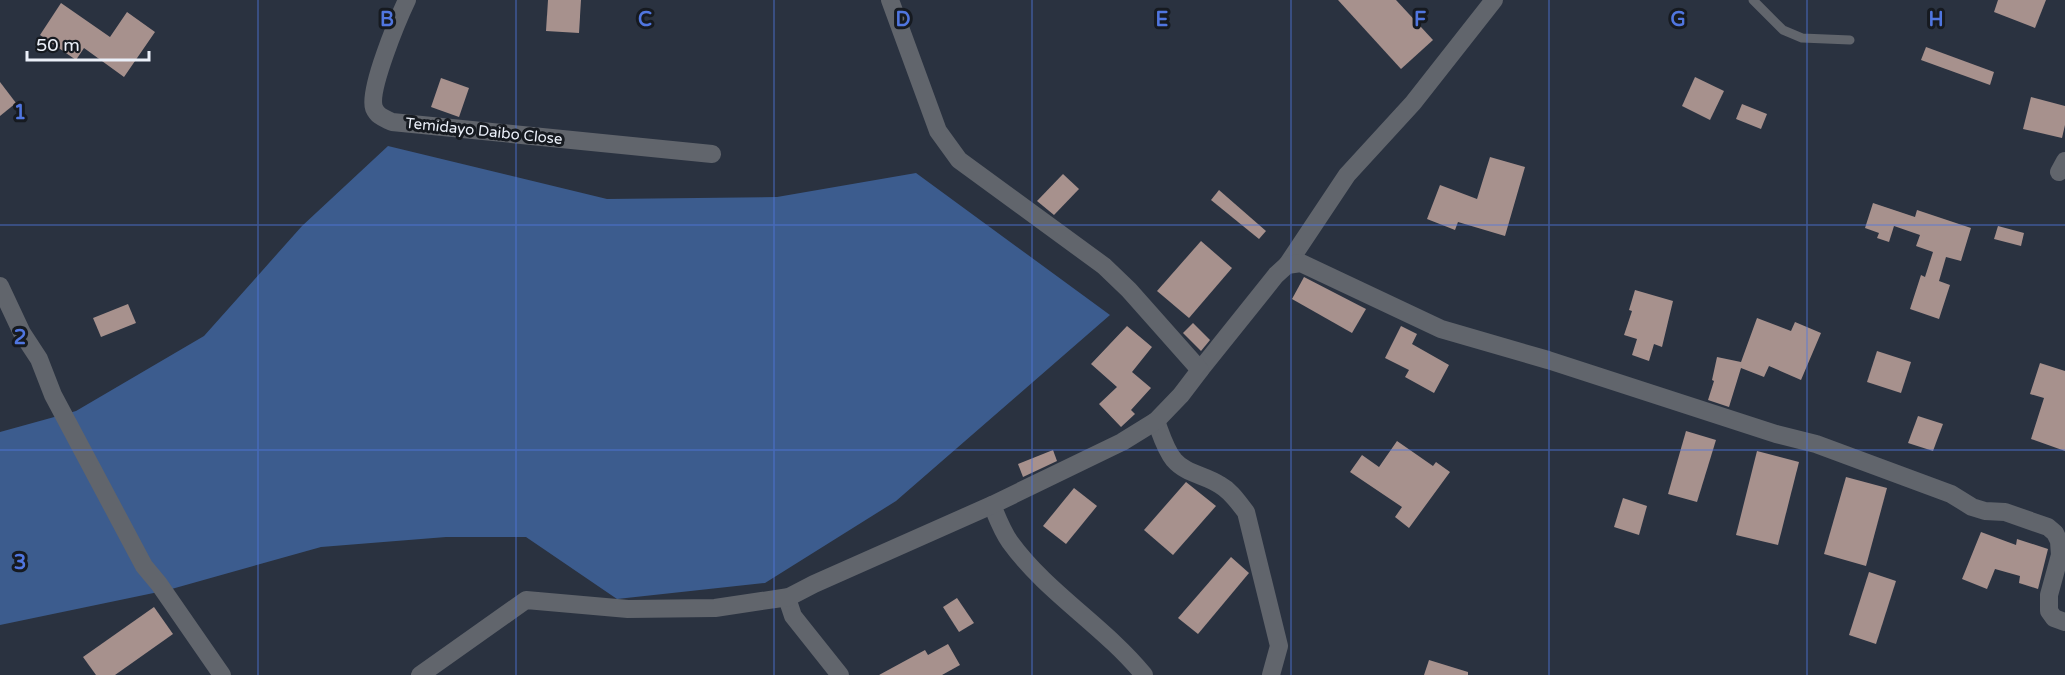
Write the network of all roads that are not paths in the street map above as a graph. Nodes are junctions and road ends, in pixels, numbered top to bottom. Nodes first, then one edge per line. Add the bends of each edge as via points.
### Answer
1 (407, 0) edge
2 (890, 0) edge
3 (1494, 0) edge
4 (1753, 0) edge
5 (1850, 40) dead end
6 (712, 154) dead end
7 (1287, 265) junction
8 (0, 286) edge
9 (1200, 370) junction
10 (1156, 421) junction
11 (992, 505) junction
12 (789, 597) junction
13 (2065, 622) edge
14 (222, 675) edge
15 (420, 675) edge
16 (840, 675) edge
17 (1144, 675) edge
18 (1272, 675) edge

1 - 6 street, Temidayo Daibo Close via 375,90 373,105 379,116 392,122
2 - 9 street via 938,132 959,160 1104,266
3 - 7 street via 1413,103 1347,175
4 - 5 lane via 1783,30 1802,38
7 - 9 street
7 - 13 street via 1301,263 1441,329 1816,444 1952,494 1972,507 2005,512 2048,527 2060,541 2049,611
8 - 14 street via 144,566
9 - 10 street
10 - 11 street via 1122,442
10 - 18 street via 1175,461 1221,485 1246,512 1279,646
11 - 12 street
11 - 17 street via 1009,541 1025,560
12 - 15 street via 715,608 628,609 526,600
12 - 16 street via 793,616

